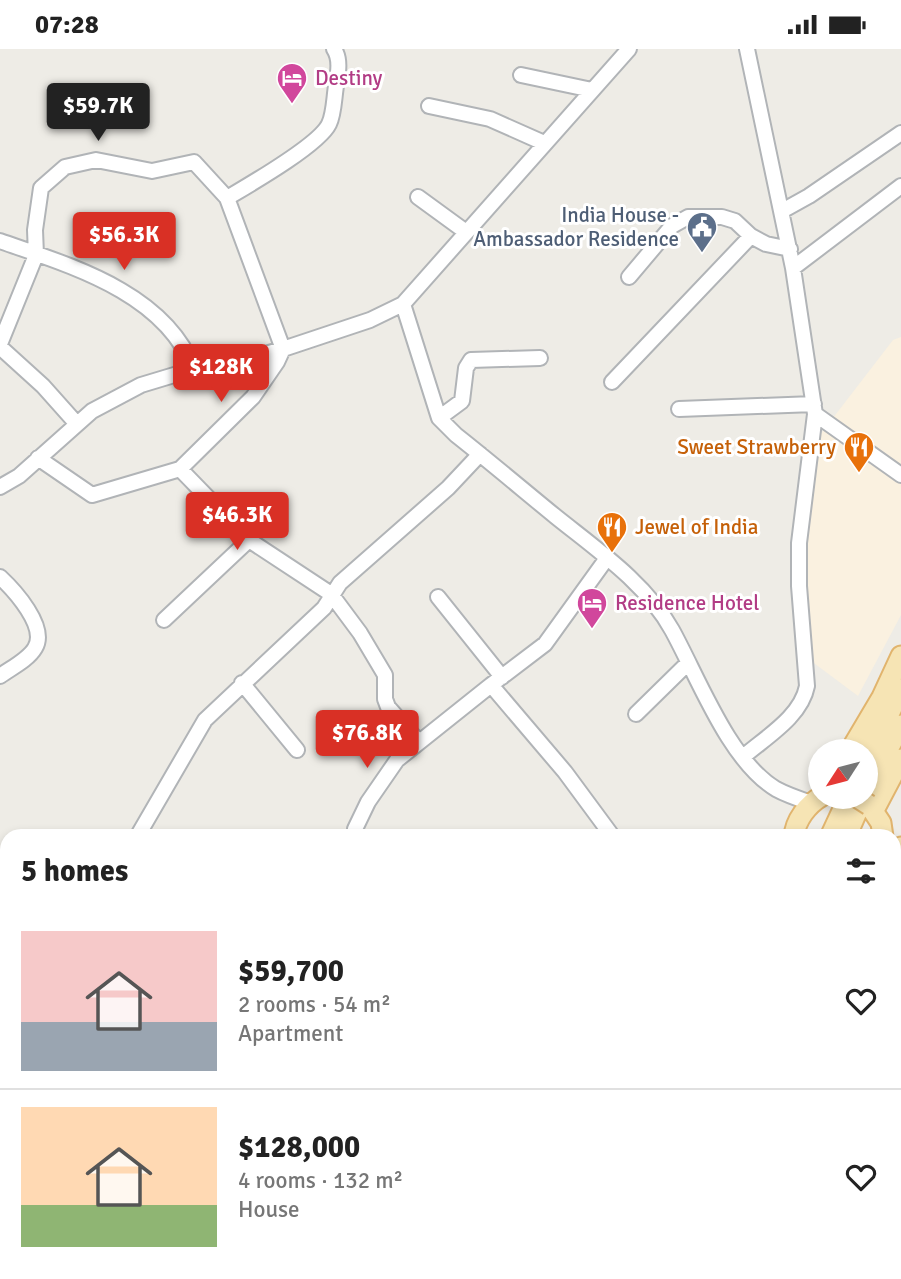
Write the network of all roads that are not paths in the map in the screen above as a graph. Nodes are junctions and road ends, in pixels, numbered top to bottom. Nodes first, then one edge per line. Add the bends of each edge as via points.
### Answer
1 (334, 49) edge
2 (629, 49) edge
3 (747, 49) edge
4 (522, 75) dead end
5 (592, 90) junction
6 (429, 106) dead end
7 (901, 133) edge
8 (544, 143) junction
9 (901, 186) edge
10 (418, 197) dead end
11 (227, 198) junction
12 (782, 211) junction
13 (466, 232) junction
14 (751, 236) junction
15 (0, 241) edge
16 (789, 249) junction
17 (36, 255) junction
18 (793, 268) junction
19 (629, 277) dead end
20 (402, 304) junction
21 (0, 345) edge
22 (283, 349) junction
23 (540, 358) dead end
24 (194, 369) junction
25 (612, 382) dead end
26 (678, 409) dead end
27 (815, 409) junction
28 (439, 418) junction
29 (76, 423) junction
30 (480, 454) junction
31 (38, 458) junction
32 (180, 469) junction
33 (901, 475) edge
34 (0, 488) edge
35 (249, 540) junction
36 (607, 558) junction
37 (0, 577) edge
38 (331, 594) junction
39 (438, 597) dead end
40 (164, 620) dead end
41 (901, 656) edge
42 (688, 663) junction
43 (0, 677) edge
44 (497, 681) junction
45 (242, 683) junction
46 (901, 689) edge
47 (636, 714) dead end
48 (901, 725) edge
49 (857, 739) edge
50 (877, 739) edge
51 (418, 741) junction
52 (297, 750) dead end
53 (743, 757) junction
54 (901, 759) edge
55 (878, 784) edge
56 (878, 794) edge
57 (808, 797) edge
58 (810, 809) edge
59 (866, 809) edge
60 (867, 809) edge
61 (874, 809) edge
62 (901, 821) edge
63 (142, 829) edge
64 (355, 829) dead end
65 (606, 829) edge
66 (797, 829) edge
67 (840, 829) edge
68 (852, 829) edge

1 - 11 street via 338,72 329,124 317,138
2 - 5 street
3 - 12 street
4 - 5 street
5 - 8 street
6 - 8 street via 490,119
7 - 12 street
8 - 13 street
9 - 18 street
10 - 13 street
11 - 17 street via 194,162 152,171 96,160 65,167 41,188
11 - 22 street
12 - 16 street
13 - 20 street
14 - 16 street
14 - 19 street via 735,221 722,217 688,217 672,226
14 - 25 street
15 - 17 street
16 - 18 street
17 - 21 street
17 - 24 street via 110,285 146,307 176,337
18 - 27 street
20 - 22 street via 370,320
20 - 28 street
21 - 29 street
22 - 24 street
22 - 32 street via 253,397
23 - 28 street via 471,359 462,401
24 - 29 street via 121,394
26 - 27 street
27 - 33 street
27 - 53 street via 799,543 805,697 799,709
28 - 30 street
29 - 31 street
30 - 36 street
30 - 38 street
31 - 32 street via 92,495
31 - 34 street
32 - 35 street
35 - 38 street
35 - 40 street
36 - 42 street via 656,606
36 - 44 street via 545,644
37 - 43 street via 27,608 37,639 35,649
38 - 45 street via 324,608
38 - 51 street via 385,675 388,707
39 - 44 street
41 - 49 main road
42 - 47 street
42 - 53 street
44 - 51 street
44 - 65 street
45 - 52 street
45 - 63 street via 205,720
46 - 50 main road
48 - 55 main road
51 - 64 street via 382,779
53 - 57 street via 776,789
54 - 56 main road
58 - 66 main road
59 - 67 main road
60 - 68 main road
61 - 62 main road

